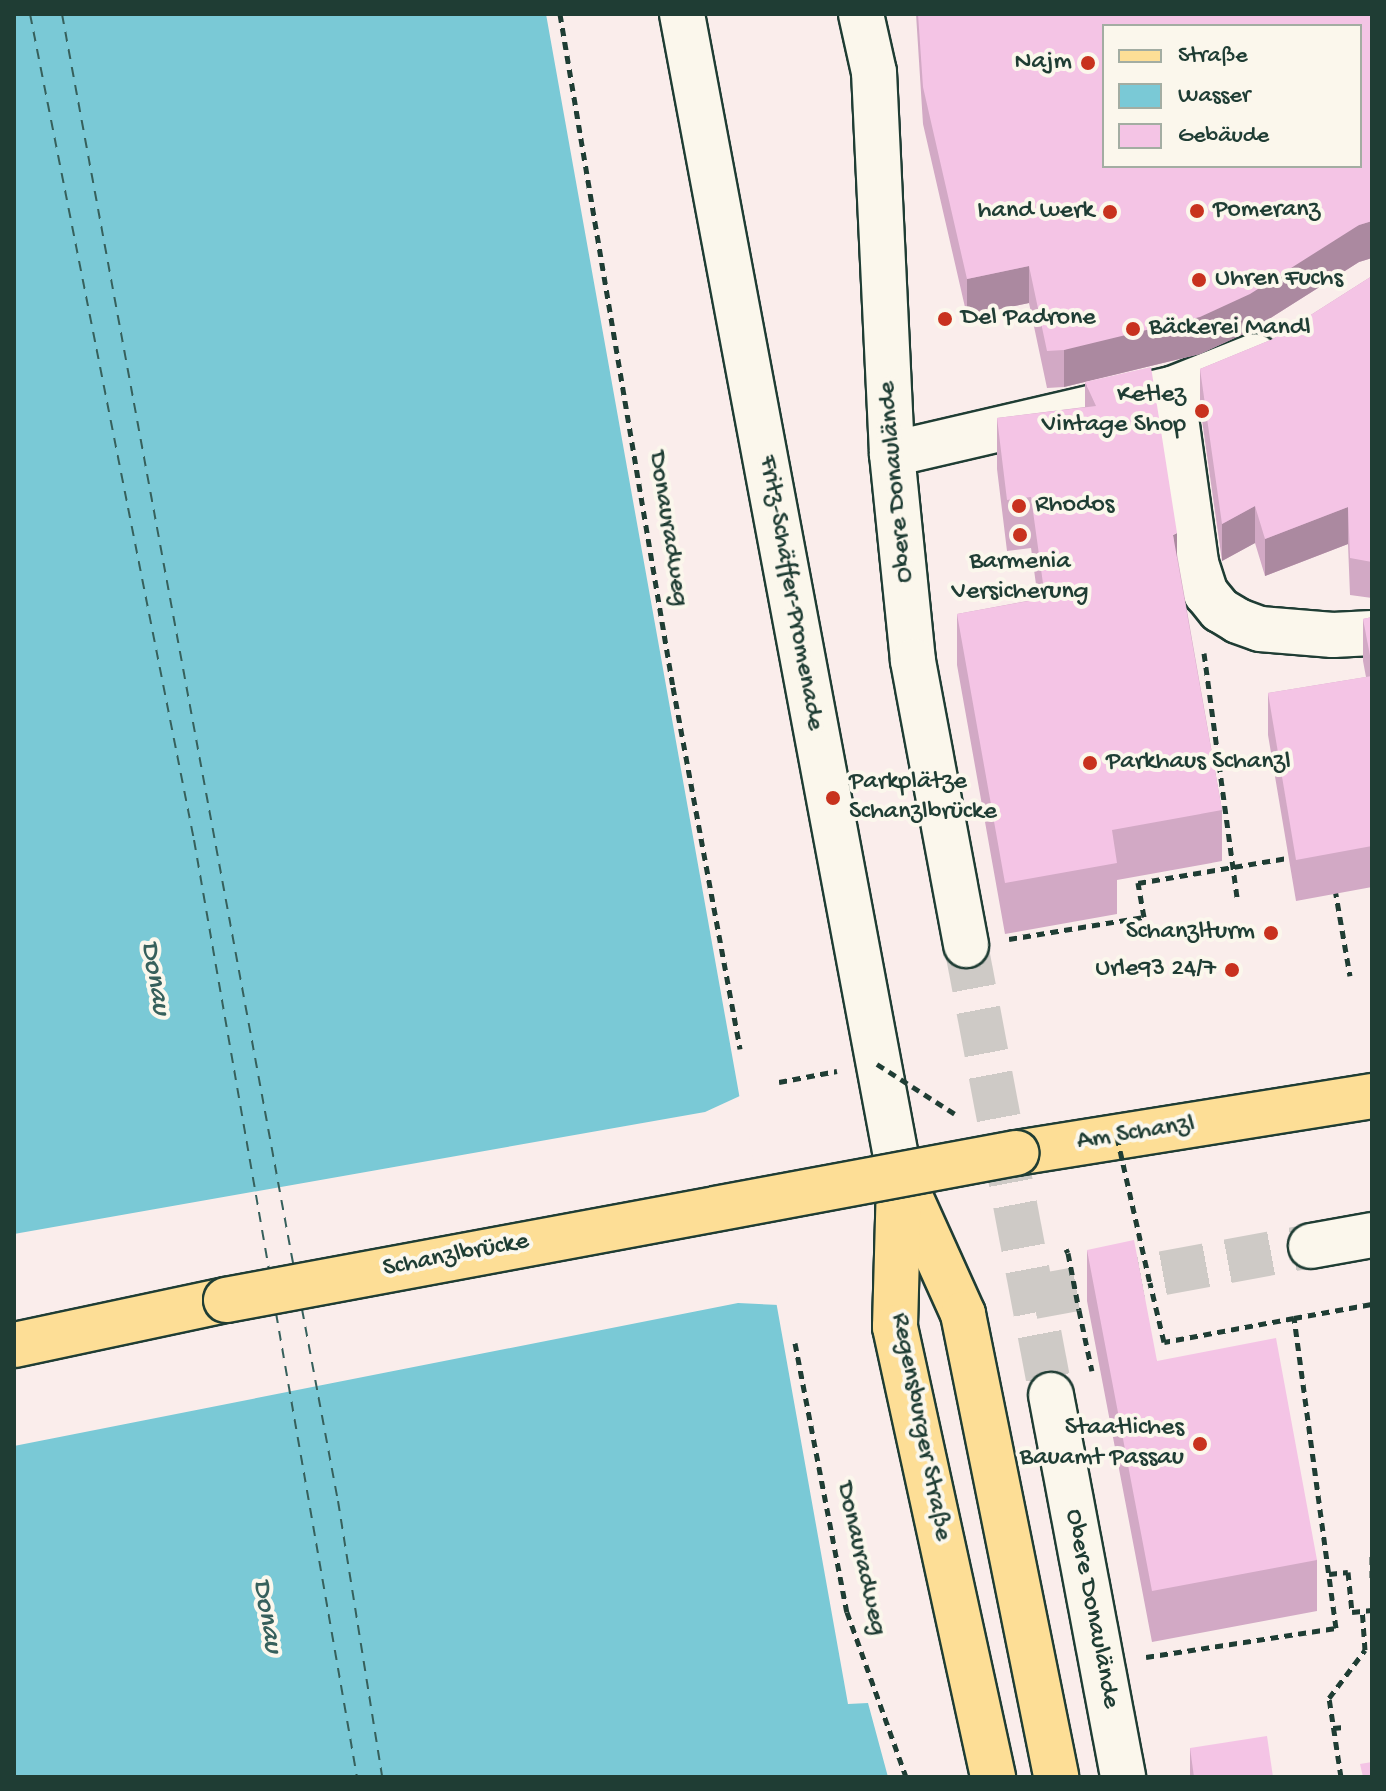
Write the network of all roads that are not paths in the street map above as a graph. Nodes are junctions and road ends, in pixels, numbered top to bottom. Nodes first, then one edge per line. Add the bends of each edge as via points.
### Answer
1 (682, 14) edge
2 (861, 14) edge
3 (1286, 337) edge
4 (1172, 389) junction
5 (892, 454) junction
6 (1372, 633) edge
7 (982, 943) tunnel mouth
8 (1367, 1097) edge
9 (899, 1172) junction
10 (1372, 1235) edge
11 (1311, 1246) tunnel mouth
12 (14, 1345) edge
13 (1051, 1395) tunnel mouth
14 (993, 1777) edge
15 (1056, 1777) edge
16 (1123, 1777) edge

1 - 9 street, Fritz-Schäffer-Promenade via 863,1067
2 - 5 street, Obere Donaulände via 874,72
3 - 4 street via 1238,365
4 - 5 street
4 - 6 street via 1196,563 1206,593 1220,610 1260,629
5 - 7 street, Obere Donaulände via 913,661
8 - 9 main road, Am Schanzl, bridge
9 - 12 main road, Schanzlbrücke, bridge
9 - 14 main road, Regensburger Straße via 895,1327
9 - 15 main road via 963,1314
10 - 11 street
13 - 16 street, Obere Donaulände

